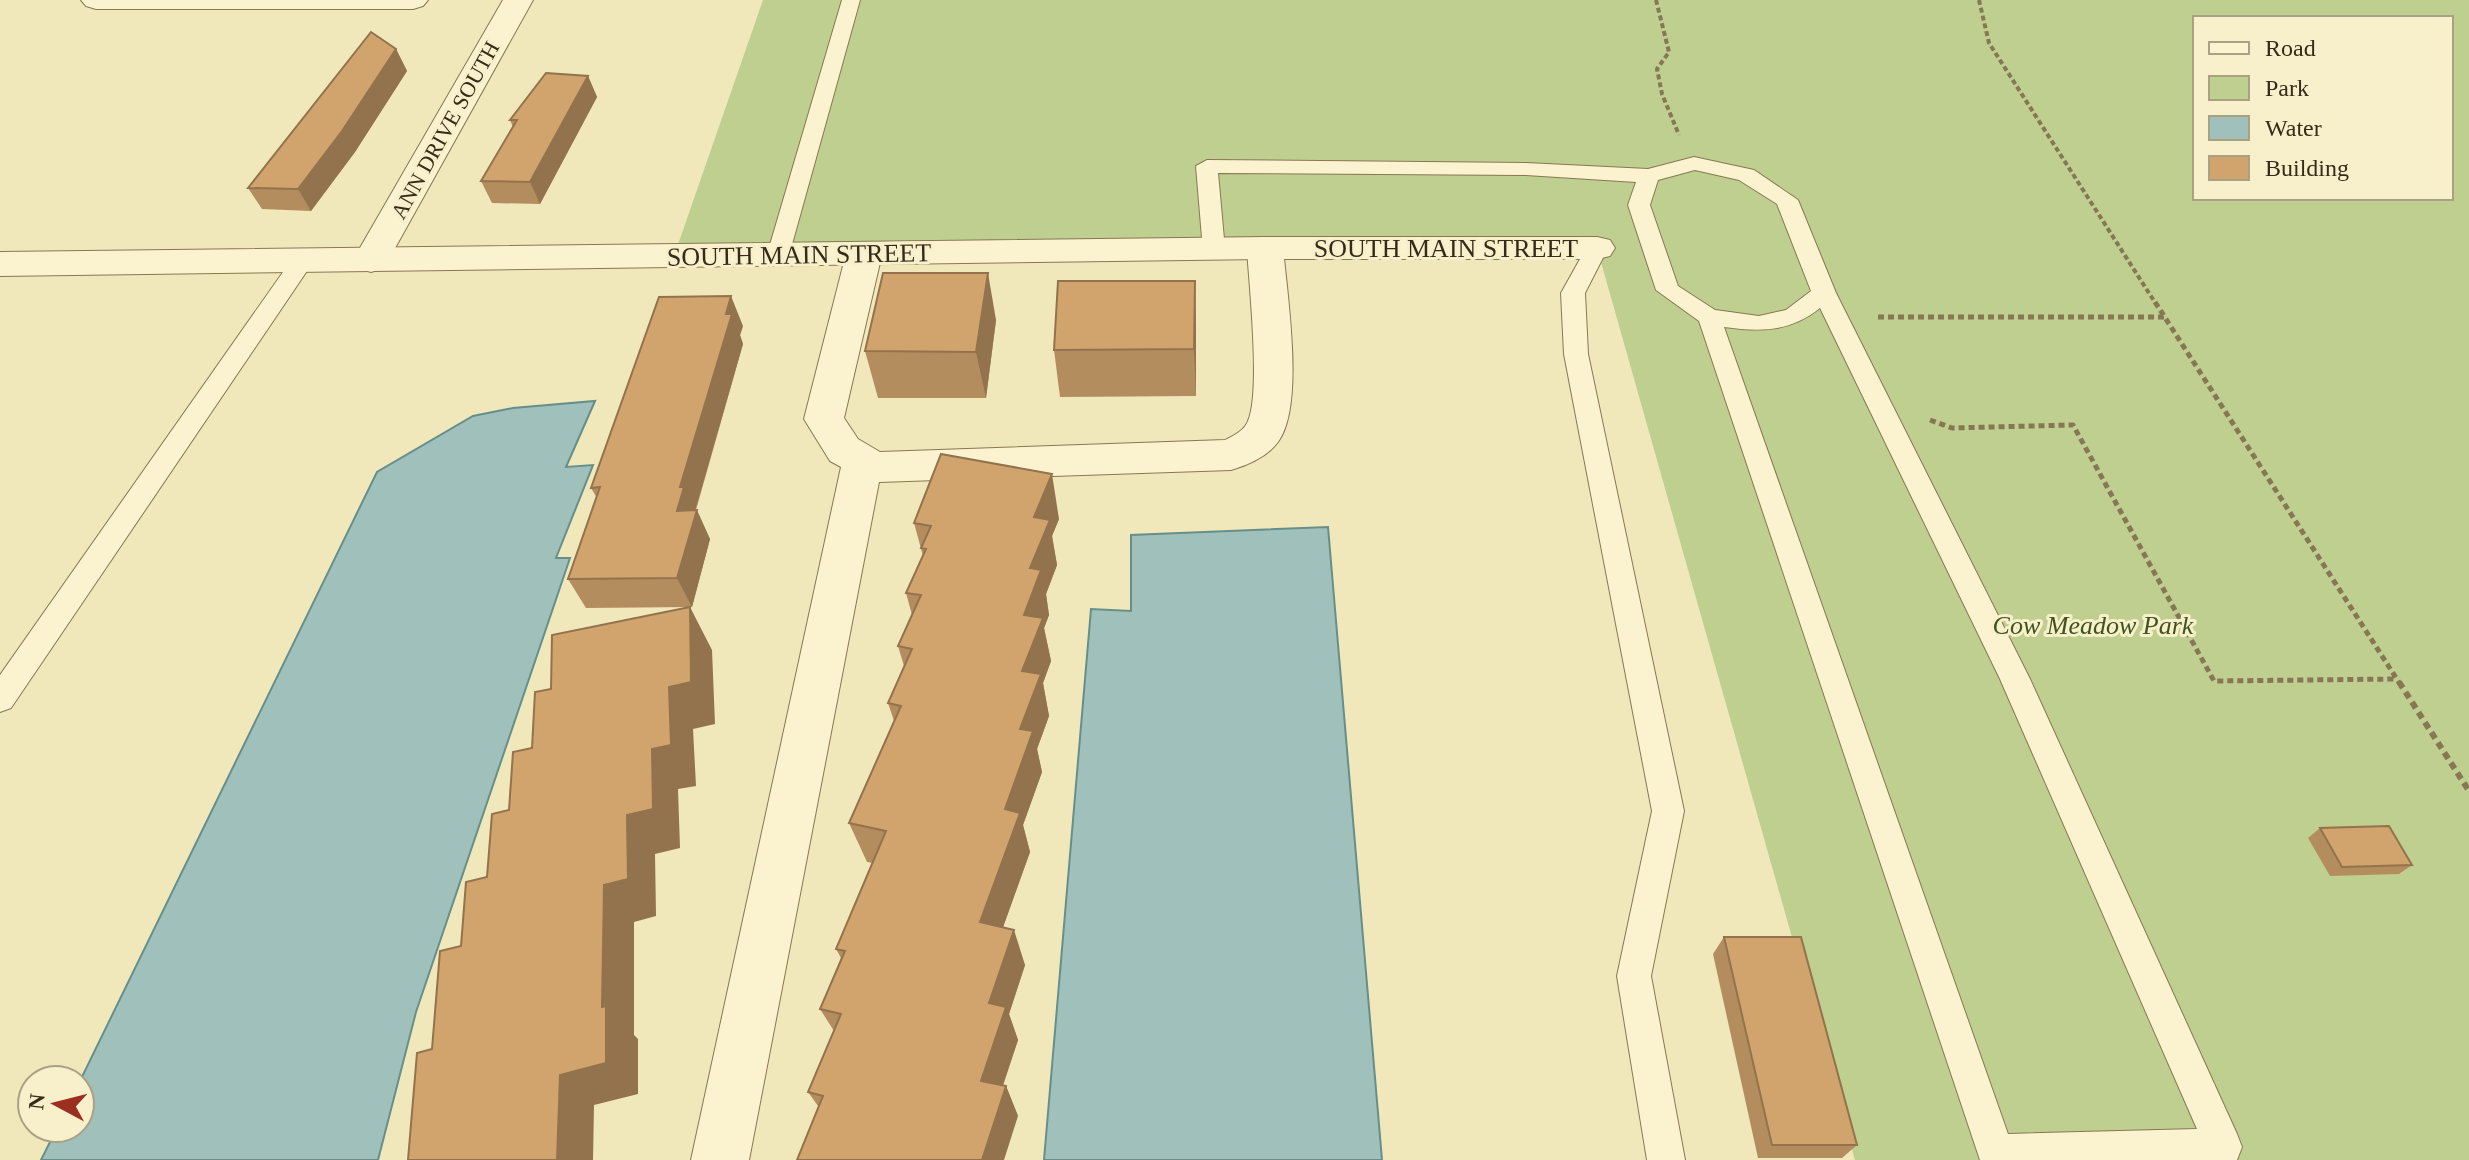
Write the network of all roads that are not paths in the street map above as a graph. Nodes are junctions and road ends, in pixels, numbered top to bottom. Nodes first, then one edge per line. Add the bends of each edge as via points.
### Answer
1 (96, 0) edge
2 (413, 0) edge
3 (518, 0) edge
4 (851, 0) edge
5 (1649, 176) junction
6 (1265, 248) junction
7 (1597, 248) joint
8 (1214, 250) junction
9 (864, 254) junction
10 (778, 255) junction
11 (303, 260) junction
12 (371, 260) junction
13 (0, 264) edge
14 (1824, 293) junction
15 (1709, 317) junction
16 (863, 460) junction
17 (0, 699) edge
18 (720, 1160) edge
19 (1666, 1160) edge

1 - 2 street
3 - 12 street, ANN DRIVE SOUTH
4 - 10 lane
5 - 8 lane via 1526,169 1207,166
5 - 14 lane via 1694,163 1746,175 1787,200
5 - 15 lane via 1639,205 1668,290
6 - 7 street, SOUTH MAIN STREET
6 - 8 street, SOUTH MAIN STREET
6 - 16 street via 1273,378 1268,426 1257,440 1231,455 874,467
7 - 19 lane via 1573,293 1576,354 1668,811 1634,976
8 - 9 street, SOUTH MAIN STREET
9 - 10 street, SOUTH MAIN STREET
9 - 16 street via 824,419 844,450
10 - 12 street, SOUTH MAIN STREET
11 - 12 street, SOUTH MAIN STREET
11 - 13 street, SOUTH MAIN STREET
11 - 17 lane
14 - 15 lane via 1793,317 1759,324
14 - 15 lane via 2015,679 2224,1147 1996,1153
16 - 18 street

